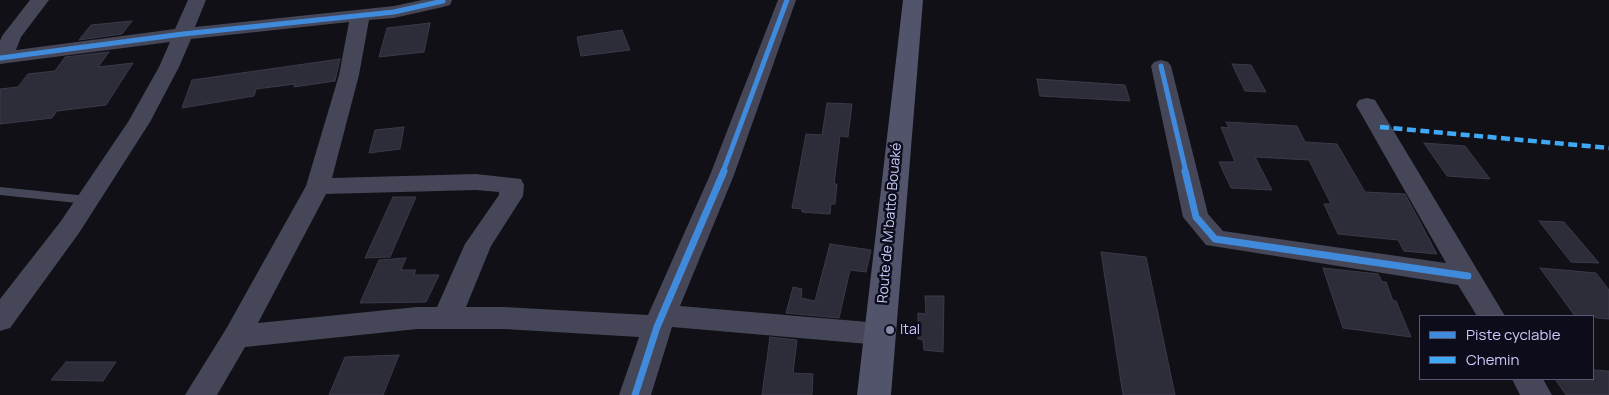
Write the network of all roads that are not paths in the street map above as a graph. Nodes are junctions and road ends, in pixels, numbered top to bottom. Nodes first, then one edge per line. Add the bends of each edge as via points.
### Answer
1 (40, 0) edge
2 (197, 0) edge
3 (787, 0) edge
4 (913, 0) edge
5 (443, 1) edge
6 (360, 15) junction
7 (183, 34) junction
8 (1, 58) edge
9 (1161, 66) dead end
10 (1368, 105) dead end
11 (318, 186) junction
12 (0, 191) edge
13 (87, 200) junction
14 (1468, 276) junction
15 (1490, 315) edge
16 (446, 318) junction
17 (0, 320) edge
18 (660, 321) junction
19 (880, 334) junction
20 (236, 337) junction
21 (1528, 380) edge
22 (202, 395) edge
23 (635, 395) edge
24 (874, 395) edge
25 (1536, 395) edge

1 - 8 street via 12,36
2 - 7 street
3 - 18 street via 722,175
4 - 19 street, Route de M'batto Bouaké
5 - 6 street via 394,12
6 - 7 street
6 - 11 street via 349,75
7 - 8 street
7 - 13 street via 139,122
9 - 14 street via 1196,216 1215,239
10 - 14 street
11 - 16 street via 476,182 512,185 511,196 478,244
11 - 20 street
12 - 13 lane
13 - 17 street
14 - 15 street
16 - 18 street
16 - 20 street via 416,318
18 - 19 street
18 - 23 street
19 - 24 street, Route de M'batto Bouaké
20 - 22 street
21 - 25 street

